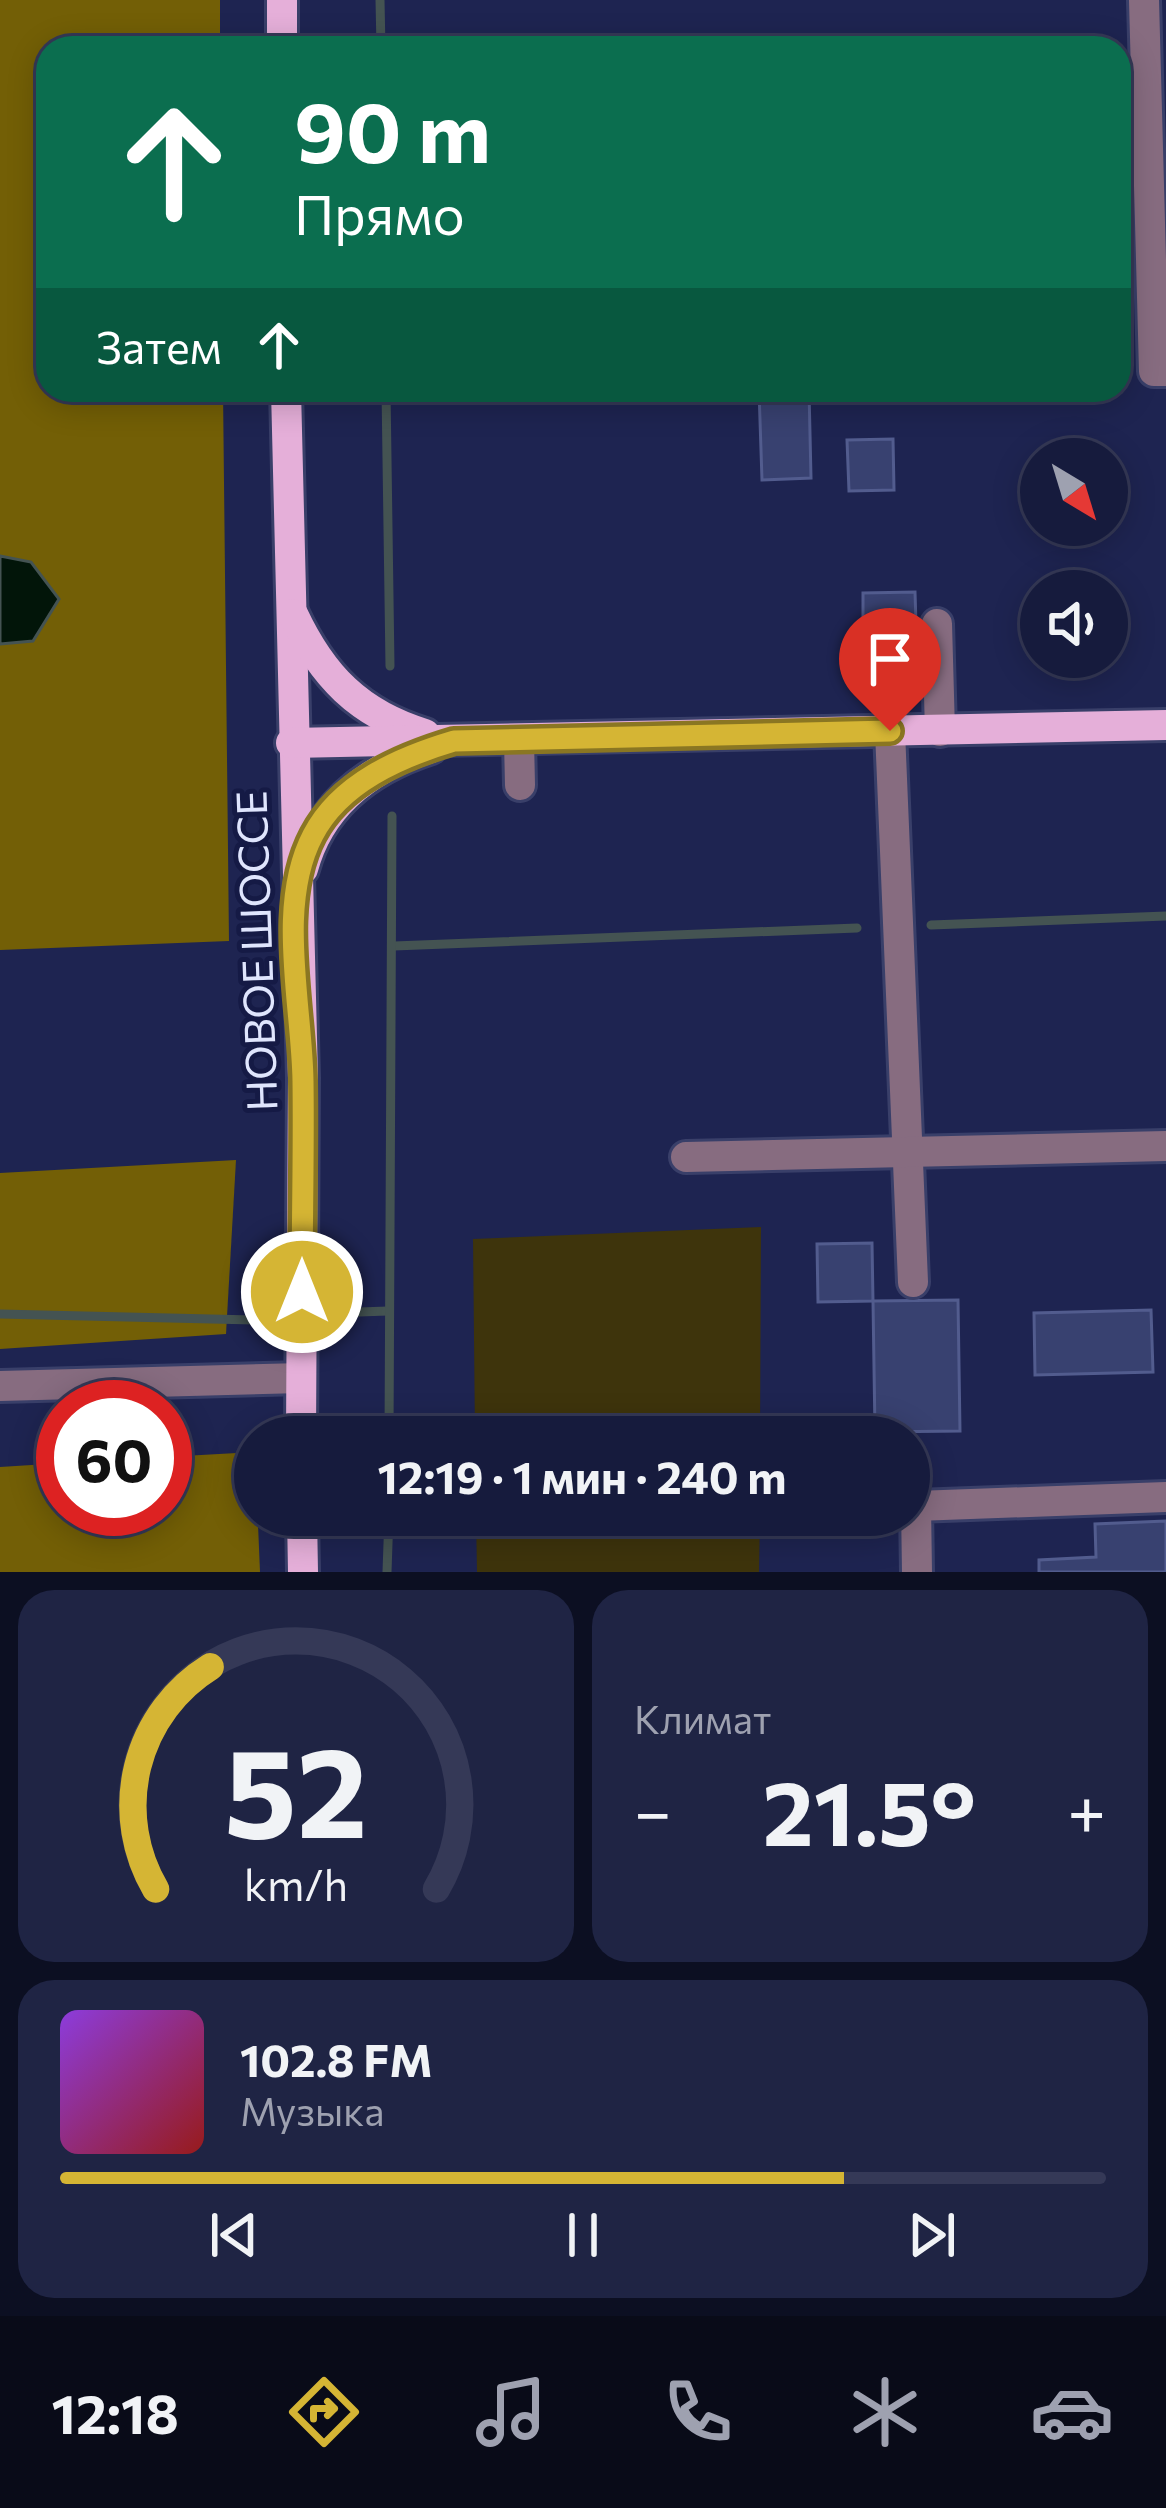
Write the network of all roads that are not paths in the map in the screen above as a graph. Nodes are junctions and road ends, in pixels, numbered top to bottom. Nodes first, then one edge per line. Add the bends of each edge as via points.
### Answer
1 (282, 0) edge
2 (1144, 0) edge
3 (282, 36) edge
4 (1166, 371) edge
5 (286, 402) edge
6 (289, 604) junction
7 (937, 624) dead end
8 (1166, 725) edge
9 (940, 730) junction
10 (890, 731) junction
11 (519, 740) junction
12 (454, 741) junction
13 (291, 743) junction
14 (520, 785) dead end
15 (295, 895) junction
16 (1166, 1145) edge
17 (908, 1150) junction
18 (686, 1157) dead end
19 (913, 1282) dead end
20 (301, 1378) junction
21 (0, 1386) edge
22 (302, 1416) edge
23 (1166, 1497) edge
24 (302, 1536) edge
25 (303, 1572) edge
26 (917, 1572) edge

1 - 3 main road
2 - 4 street via 1154,371
5 - 6 main road, НОВОЕ ШОССЕ
6 - 12 main road via 310,649 363,707
6 - 13 main road, НОВОЕ ШОССЕ
7 - 9 street
8 - 9 main road
9 - 10 main road
10 - 11 main road
10 - 17 street
11 - 12 main road
11 - 14 street
12 - 13 main road
12 - 15 main road via 396,763 334,802 311,838
13 - 15 main road, НОВОЕ ШОССЕ
15 - 20 main road, НОВОЕ ШОССЕ
16 - 17 street
17 - 18 street
17 - 19 street
20 - 21 street
20 - 22 main road, НОВОЕ ШОССЕ
23 - 26 street via 916,1506
24 - 25 main road

